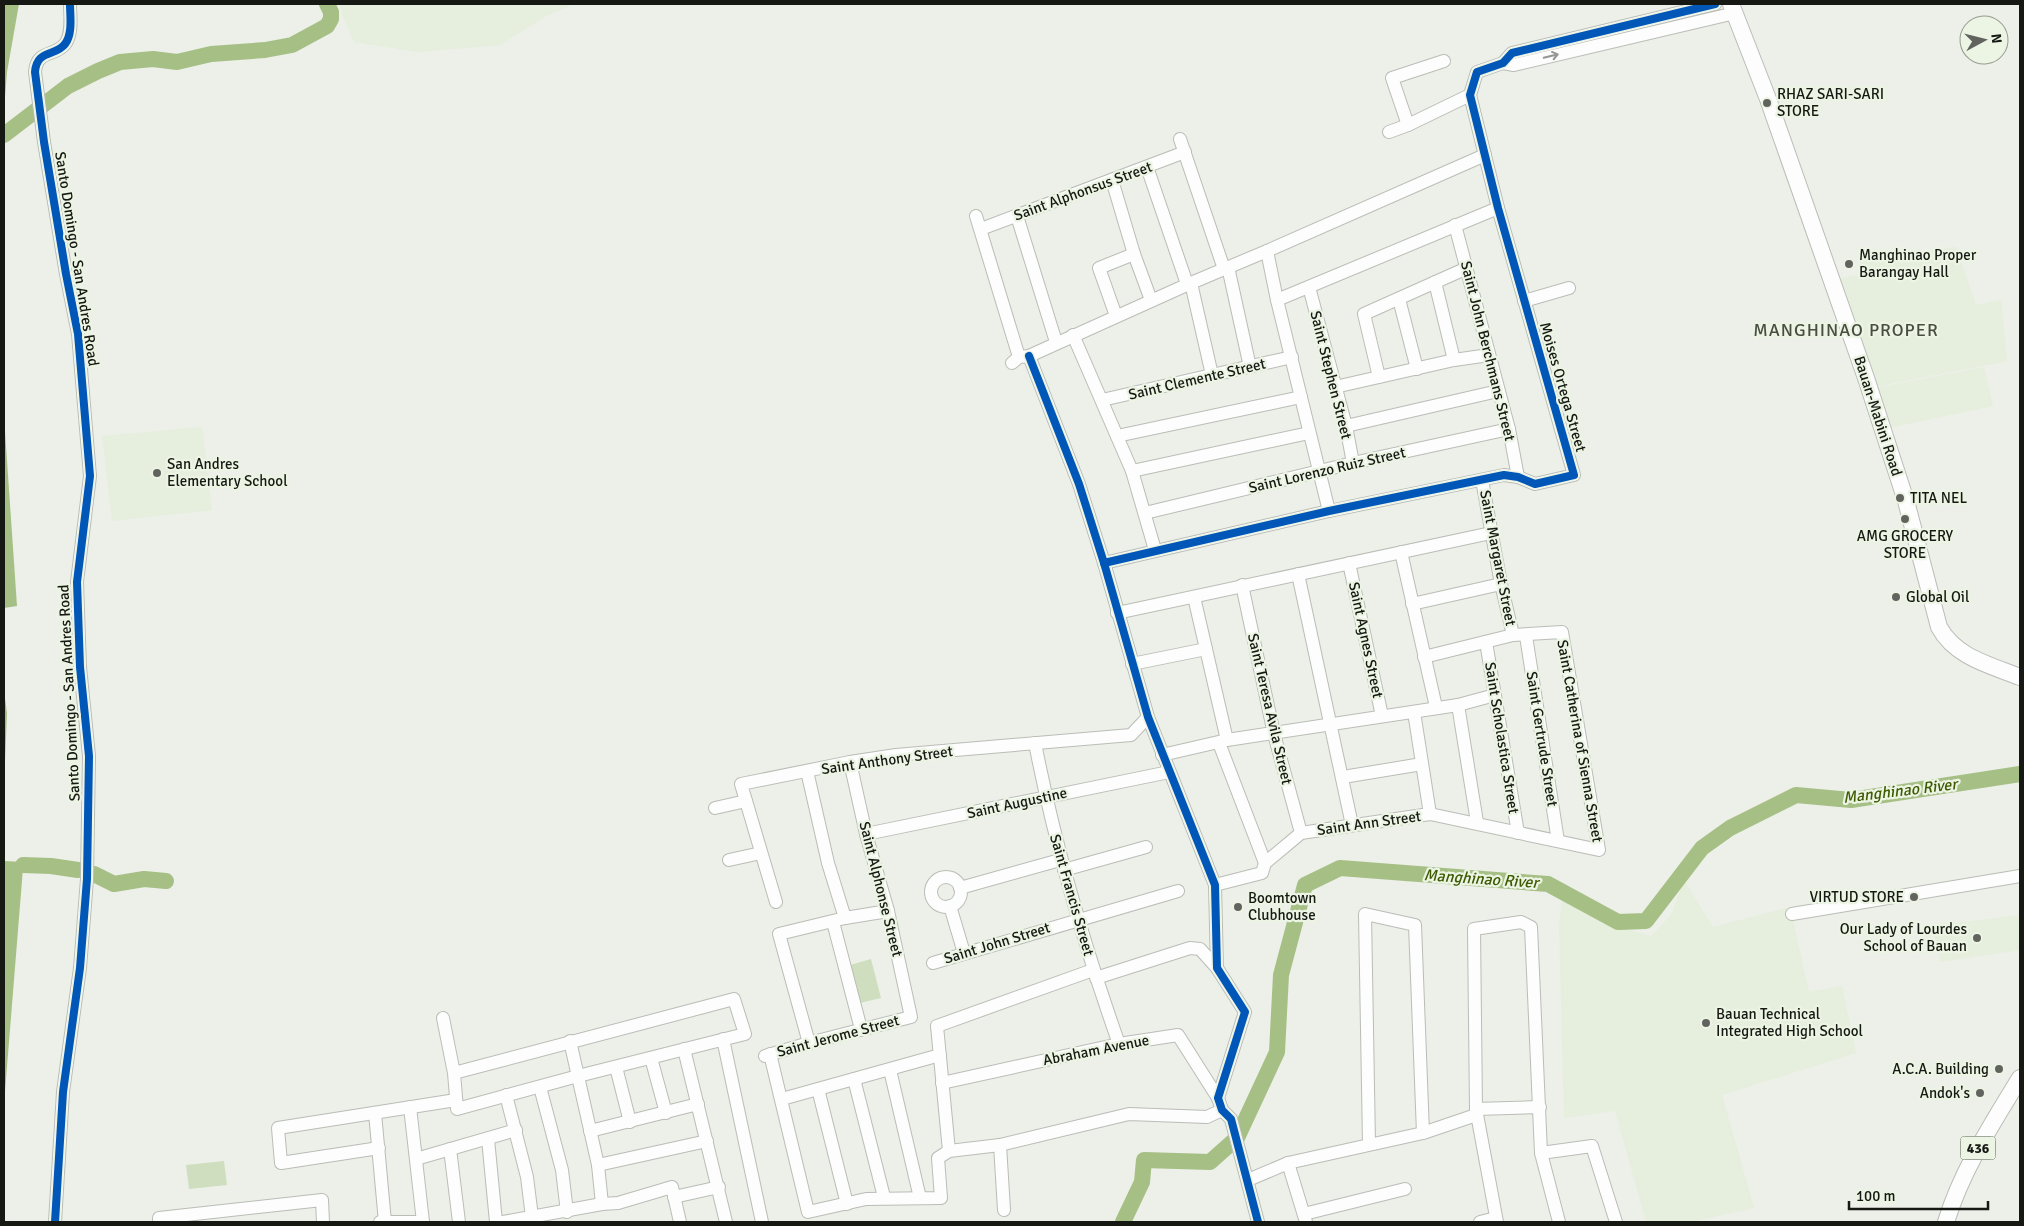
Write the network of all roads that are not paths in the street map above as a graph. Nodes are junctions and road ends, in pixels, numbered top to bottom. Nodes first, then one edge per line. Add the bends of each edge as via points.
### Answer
1 (70, 4) edge
2 (1715, 4) edge
3 (1733, 8) edge
4 (1444, 61) dead end
5 (1503, 63) junction
6 (1470, 95) junction
7 (1408, 125) junction
8 (1389, 132) dead end
9 (1180, 139) dead end
10 (1185, 152) junction
11 (1485, 155) junction
12 (1147, 168) junction
13 (1112, 180) junction
14 (1498, 208) junction
15 (1017, 216) junction
16 (1455, 225) junction
17 (1267, 251) junction
18 (1134, 254) junction
19 (1226, 268) junction
20 (1467, 268) junction
21 (1435, 282) junction
22 (1189, 284) junction
23 (1309, 287) junction
24 (1569, 288) dead end
25 (1399, 299) junction
26 (1152, 300) junction
27 (1277, 300) junction
28 (1524, 301) junction
29 (1116, 316) junction
30 (1073, 335) junction
31 (1056, 342) junction
32 (1489, 355) junction
33 (1292, 357) junction
34 (1020, 358) junction
35 (1454, 360) junction
36 (1250, 367) junction
37 (1416, 369) junction
38 (1212, 375) junction
39 (1379, 377) junction
40 (1335, 388) junction
41 (1498, 391) junction
42 (1301, 397) junction
43 (1102, 400) junction
44 (1346, 426) junction
45 (1509, 429) junction
46 (1309, 433) junction
47 (1117, 436) junction
48 (1353, 463) junction
49 (1132, 471) junction
50 (1319, 471) junction
51 (1518, 477) junction
52 (1482, 480) junction
53 (1329, 511) junction
54 (1145, 513) junction
55 (1491, 533) junction
56 (1155, 550) junction
57 (1401, 552) junction
58 (1104, 563) junction
59 (1349, 564) junction
60 (1298, 574) junction
61 (1501, 584) junction
62 (1242, 586) junction
63 (1194, 597) junction
64 (1412, 604) junction
65 (1117, 613) junction
66 (1520, 635) junction
67 (1486, 642) junction
68 (1206, 649) junction
69 (1424, 657) junction
70 (1132, 664) junction
71 (2020, 677) edge
72 (1495, 695) junction
73 (1458, 705) junction
74 (1436, 707) junction
75 (1414, 712) junction
76 (1382, 716) junction
77 (1148, 717) junction
78 (1331, 725) junction
79 (1274, 734) junction
80 (1222, 742) junction
81 (1035, 743) junction
82 (1162, 755) junction
83 (850, 762) junction
84 (1422, 764) junction
85 (807, 771) junction
86 (1169, 772) junction
87 (1343, 777) junction
88 (1045, 797) junction
89 (746, 801) junction
90 (715, 808) dead end
91 (1430, 814) junction
92 (1477, 822) junction
93 (1352, 825) junction
94 (1301, 832) junction
95 (1518, 833) junction
96 (866, 834) junction
97 (1558, 842) junction
98 (1146, 847) dead end
99 (1599, 850) joint
100 (762, 853) junction
101 (728, 860) dead end
102 (1265, 863) junction
103 (1062, 865) junction
104 (2020, 876) edge
105 (1215, 885) junction
106 (960, 888) junction
107 (1178, 891) dead end
108 (776, 902) dead end
109 (950, 906) junction
110 (888, 911) junction
111 (1792, 914) dead end
112 (1077, 919) junction
113 (839, 920) junction
114 (964, 953) junction
115 (933, 963) dead end
116 (1217, 968) junction
117 (1094, 974) junction
118 (911, 1017) joint
119 (443, 1018) dead end
120 (861, 1029) junction
121 (723, 1039) junction
122 (570, 1041) junction
123 (809, 1043) junction
124 (1119, 1044) junction
125 (684, 1048) junction
126 (940, 1056) junction
127 (650, 1058) junction
128 (616, 1067) junction
129 (890, 1070) junction
130 (454, 1072) junction
131 (578, 1076) junction
132 (2020, 1078) edge
133 (854, 1079) junction
134 (942, 1083) junction
135 (540, 1087) junction
136 (818, 1088) junction
137 (506, 1095) junction
138 (456, 1100) junction
139 (782, 1100) junction
140 (698, 1104) junction
141 (1220, 1104) junction
142 (410, 1107) junction
143 (1540, 1107) junction
144 (1476, 1112) junction
145 (375, 1113) junction
146 (666, 1113) junction
147 (630, 1122) junction
148 (516, 1130) junction
149 (590, 1131) junction
150 (1423, 1132) junction
151 (488, 1139) junction
152 (707, 1141) junction
153 (1369, 1144) junction
154 (1000, 1145) junction
155 (379, 1148) junction
156 (450, 1149) junction
157 (949, 1151) junction
158 (1541, 1153) junction
159 (416, 1158) junction
160 (1288, 1163) junction
161 (598, 1165) junction
162 (1248, 1180) junction
163 (718, 1187) junction
164 (1405, 1189) dead end
165 (674, 1197) junction
166 (884, 1198) junction
167 (920, 1198) junction
168 (602, 1204) junction
169 (847, 1204) junction
170 (1004, 1210) dead end
171 (567, 1212) junction
172 (532, 1217) junction
173 (1305, 1218) edge
174 (1496, 1220) edge
175 (55, 1222) edge
176 (159, 1222) edge
177 (323, 1222) edge
178 (380, 1222) edge
179 (385, 1222) edge
180 (423, 1222) edge
181 (459, 1222) edge
182 (496, 1222) edge
183 (503, 1222) edge
184 (680, 1222) edge
185 (726, 1222) edge
186 (762, 1222) edge
187 (1258, 1222) edge
188 (1480, 1222) edge
189 (1559, 1222) edge
190 (1616, 1222) edge
191 (1946, 1222) edge

1 - 175 street, Santo Domingo - San Andres Road via 67,42 42,56 36,66 41,118 78,334 90,476 77,582 88,756 87,887 63,1092
2 - 5 street via 1512,53
5 -> 3 street via 1514,65
3 - 71 main road, Bauan-Mabini Road via 1866,378 1906,501 1939,626 1952,645 1963,653
4 - 7 street via 1392,78
5 - 6 street via 1477,72
6 - 7 street
6 - 11 street, Moises Ortega Street
7 - 8 street
9 - 10 street
10 - 12 street, Saint Alphonsus Street
10 - 19 street
11 - 14 street, Moises Ortega Street
11 - 17 street
12 - 13 street, Saint Alphonsus Street
12 - 22 street
13 - 15 street, Saint Alphonsus Street
13 - 18 street
14 - 16 street
14 - 28 street, Moises Ortega Street
15 - 31 street
15 - 34 street, Saint Alphonsus Street via 979,222
16 - 20 street, Saint John Berchmans Street
16 - 23 street
17 - 19 street
17 - 27 street
18 - 26 street
18 - 29 street via 1099,268
19 - 22 street
19 - 36 street
20 - 21 street
20 - 32 street, Saint John Berchmans Street
21 - 25 street
21 - 35 street
22 - 26 street
22 - 38 street
23 - 27 street
23 - 40 street, Saint Stephen Street
24 - 28 street
25 - 37 street
25 - 39 street via 1364,314
26 - 29 street
27 - 33 street
28 - 51 street, Moises Ortega Street via 1574,474 1535,484
29 - 30 street
30 - 31 street
30 - 43 street
31 - 34 street
32 - 35 street
32 - 41 street, Saint John Berchmans Street
33 - 36 street, Saint Clemente Street
33 - 42 street
34 - 58 street via 1079,484
35 - 37 street
36 - 38 street, Saint Clemente Street
37 - 39 street
38 - 43 street, Saint Clemente Street
39 - 40 street
40 - 44 street, Saint Stephen Street
41 - 44 street
41 - 45 street, Saint John Berchmans Street
42 - 46 street
42 - 47 street
43 - 47 street
44 - 48 street, Saint Stephen Street
45 - 48 street, Saint Lorenzo Ruiz Street
45 - 51 street, Saint John Berchmans Street
46 - 49 street
46 - 50 street
47 - 49 street
48 - 50 street, Saint Lorenzo Ruiz Street
49 - 54 street
50 - 53 street
50 - 54 street, Saint Lorenzo Ruiz Street
51 - 52 street, Moises Ortega Street via 1504,474
52 - 53 street, Moises Ortega Street
52 - 55 street, Saint Margaret Street
53 - 56 street, Moises Ortega Street
54 - 56 street
55 - 57 street
55 - 61 street, Saint Margaret Street
56 - 58 street, Moises Ortega Street
57 - 59 street
57 - 64 street
58 - 65 street
59 - 60 street
59 - 76 street, Saint Agnes Street
60 - 62 street
60 - 78 street
61 - 64 street
61 - 66 street, Saint Margaret Street
62 - 63 street
62 - 79 street, Saint Teresa Avila Street
63 - 65 street
63 - 68 street
64 - 69 street
65 - 70 street
66 - 67 street
66 - 97 street, Saint Gertrude Street
66 - 99 street, Saint Catherina of Sienna Street via 1562,632
67 - 69 street
67 - 72 street, Saint Scholastica Street
68 - 70 street
68 - 80 street
69 - 74 street
70 - 77 street
72 - 73 street
72 - 95 street, Saint Scholastica Street
73 - 74 street
73 - 92 street
74 - 75 street
75 - 76 street
75 - 84 street
76 - 78 street
77 - 81 street, Saint Anthony Street via 1131,735
77 - 82 street
78 - 79 street
78 - 87 street
79 - 80 street
79 - 94 street, Saint Teresa Avila Street
80 - 82 street
80 - 102 street
81 - 83 street, Saint Anthony Street
81 - 88 street, Saint Francis Street
82 - 86 street
83 - 85 street, Saint Anthony Street
83 - 96 street, Saint Alphonse Street
84 - 87 street
84 - 91 street
85 - 89 street, Saint Anthony Street via 741,784
85 - 113 street
86 - 88 street, Saint Augustine
86 - 105 street
87 - 93 street
88 - 96 street, Saint Augustine
88 - 103 street, Saint Francis Street
89 - 90 street
89 - 100 street, Saint Anthony Street
91 - 92 street, Saint Ann Street
91 - 93 street, Saint Ann Street
92 - 95 street, Saint Ann Street
93 - 94 street, Saint Ann Street
94 - 102 street, Saint Ann Street
95 - 97 street, Saint Ann Street
96 - 110 street, Saint Alphonse Street
97 - 99 street, Saint Ann Street
98 - 103 street
100 - 101 street
100 - 108 street, Saint Anthony Street
102 - 105 street, Saint Ann Street via 1262,873
103 - 106 street
103 - 112 street, Saint Francis Street
104 - 111 street
105 - 116 street
106 - 109 street via 959,899
106 - 109 street via 958,882 948,877 942,877 933,884 931,896 934,901 944,907
107 - 112 street, Saint John Street
109 - 114 street
110 - 113 street
110 - 118 street, Saint Alphonse Street
112 - 114 street, Saint John Street
112 - 117 street, Saint Francis Street
113 - 120 street
113 - 123 street via 780,934
114 - 115 street, Saint John Street
116 - 117 street via 1200,948 1190,948
116 - 141 street via 1245,1012
117 - 124 street, Saint Francis Street
117 - 126 street via 937,1026
118 - 120 street, Saint Jerome Street
119 - 130 street
120 - 123 street, Saint Jerome Street
121 - 122 street via 745,1034 734,999
121 - 125 street
121 - 186 street
122 - 130 street
122 - 131 street
123 - 139 street, Saint Jerome Street via 768,1055
124 - 134 street, Abraham Avenue
124 - 141 street, Abraham Avenue via 1178,1034
125 - 127 street
125 - 140 street
126 - 129 street
126 - 134 street
127 - 128 street
127 - 146 street
128 - 131 street
128 - 147 street
129 - 133 street
129 - 167 street
130 - 138 street
131 - 135 street
131 - 149 street
132 - 191 main road, 436 via 1962,1179
133 - 136 street
133 - 166 street
134 - 157 street
135 - 137 street
135 - 171 street via 562,1170
136 - 139 street
136 - 169 street
137 - 138 street via 457,1109
137 - 148 street
138 - 142 street
139 - 169 street via 808,1212
140 - 146 street
140 - 152 street
141 - 154 street via 1207,1117 1129,1114
141 - 162 street via 1231,1119
142 - 145 street
142 - 159 street
143 - 144 street
143 - 144 street via 1531,927 1521,922 1474,929
143 - 158 street
144 - 150 street
144 - 174 street
145 - 155 street
145 - 155 street via 278,1128 281,1163
146 - 147 street
147 - 149 street
148 - 151 street
148 - 172 street
149 - 161 street
150 - 153 street
150 - 153 street via 1415,925 1365,914
151 - 156 street
151 - 182 street
152 - 161 street
152 - 163 street
153 - 160 street
154 - 157 street
154 - 170 street
155 - 179 street
156 - 159 street
156 - 181 street
157 - 167 street via 938,1158 941,1198
158 - 189 street
158 - 190 street via 1592,1146
159 - 180 street
160 - 162 street
160 - 173 street
161 - 168 street
162 - 187 street
163 - 165 street
163 - 185 street
164 - 173 street
165 - 168 street via 672,1187 618,1203
165 - 184 street
166 - 167 street
166 - 169 street
168 - 171 street
171 - 172 street
172 - 183 street
174 - 188 street
176 - 177 street via 159,1218 322,1200
178 - 179 street
179 - 180 street

